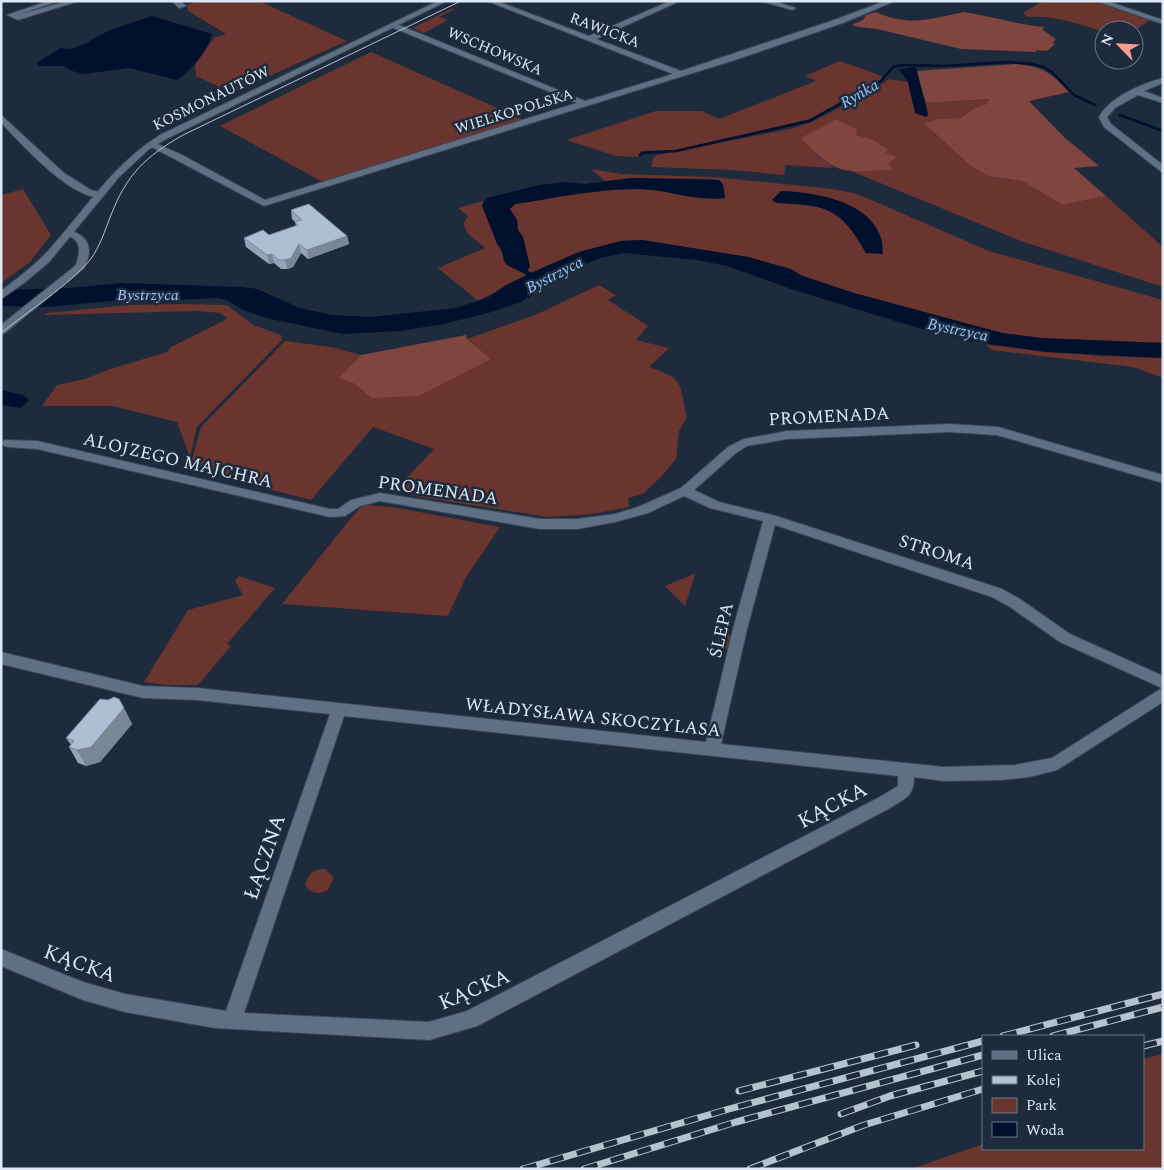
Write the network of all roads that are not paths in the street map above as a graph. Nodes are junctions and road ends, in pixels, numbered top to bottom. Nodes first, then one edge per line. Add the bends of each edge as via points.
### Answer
1 (56, 1) edge
2 (76, 1) edge
3 (444, 1) edge
4 (490, 1) edge
5 (677, 1) edge
6 (763, 1) edge
7 (892, 1) edge
8 (1099, 1) edge
9 (792, 8) dead end
10 (1163, 22) edge
11 (394, 26) junction
12 (589, 38) junction
13 (682, 74) junction
14 (1163, 80) edge
15 (1138, 92) junction
16 (1163, 102) edge
17 (585, 104) junction
18 (1, 117) edge
19 (150, 144) junction
20 (1163, 170) edge
21 (100, 195) junction
22 (68, 233) junction
23 (1, 296) edge
24 (1, 331) edge
25 (7, 445) edge
26 (1163, 479) edge
27 (684, 491) junction
28 (340, 513) joint
29 (770, 519) junction
30 (1, 658) edge
31 (1163, 684) edge
32 (1163, 694) edge
33 (339, 709) junction
34 (712, 750) junction
35 (906, 771) junction
36 (1, 957) edge
37 (232, 1021) junction

1 - 2 street via 11,15 18,18
3 - 11 street, KOSMONAUTÓW
4 - 12 street, RAWICKA
5 - 12 street
6 - 9 street
7 - 13 street, WIELKOPOLSKA via 840,22
8 - 10 street
11 - 17 street, WSCHOWSKA
11 - 19 street, KOSMONAUTÓW
12 - 13 street, RAWICKA
13 - 17 street, WIELKOPOLSKA
14 - 15 street
15 - 16 street
15 - 20 street via 1104,112 1104,121
17 - 19 street, WIELKOPOLSKA via 264,203
18 - 21 street via 35,154 85,192
19 - 21 street, KOSMONAUTÓW via 125,164
21 - 22 street, KOSMONAUTÓW
22 - 23 street, KOSMONAUTÓW via 46,260
22 - 24 street via 80,238 86,251 84,260 75,273
25 - 28 street, ALOJZEGO MAJCHRA via 37,445
26 - 27 street, PROMENADA via 998,431 949,428 787,435 744,443
27 - 28 street, PROMENADA via 643,510 577,524 540,524 380,498 356,502
27 - 29 street, STROMA via 708,502
29 - 31 street, STROMA via 997,593 1065,638
29 - 34 street, ŚLEPA
30 - 33 street, WŁADYSŁAWA SKOCZYLASA via 143,692 197,694
32 - 35 street, WŁADYSŁAWA SKOCZYLASA via 1057,762 1038,769 985,775
33 - 34 street, WŁADYSŁAWA SKOCZYLASA
33 - 37 street, ŁĄCZNA
34 - 35 street, WŁADYSŁAWA SKOCZYLASA
35 - 37 street, KĄCKA via 906,789 884,803 470,1020 429,1032
36 - 37 street, KĄCKA via 83,991 125,1003

